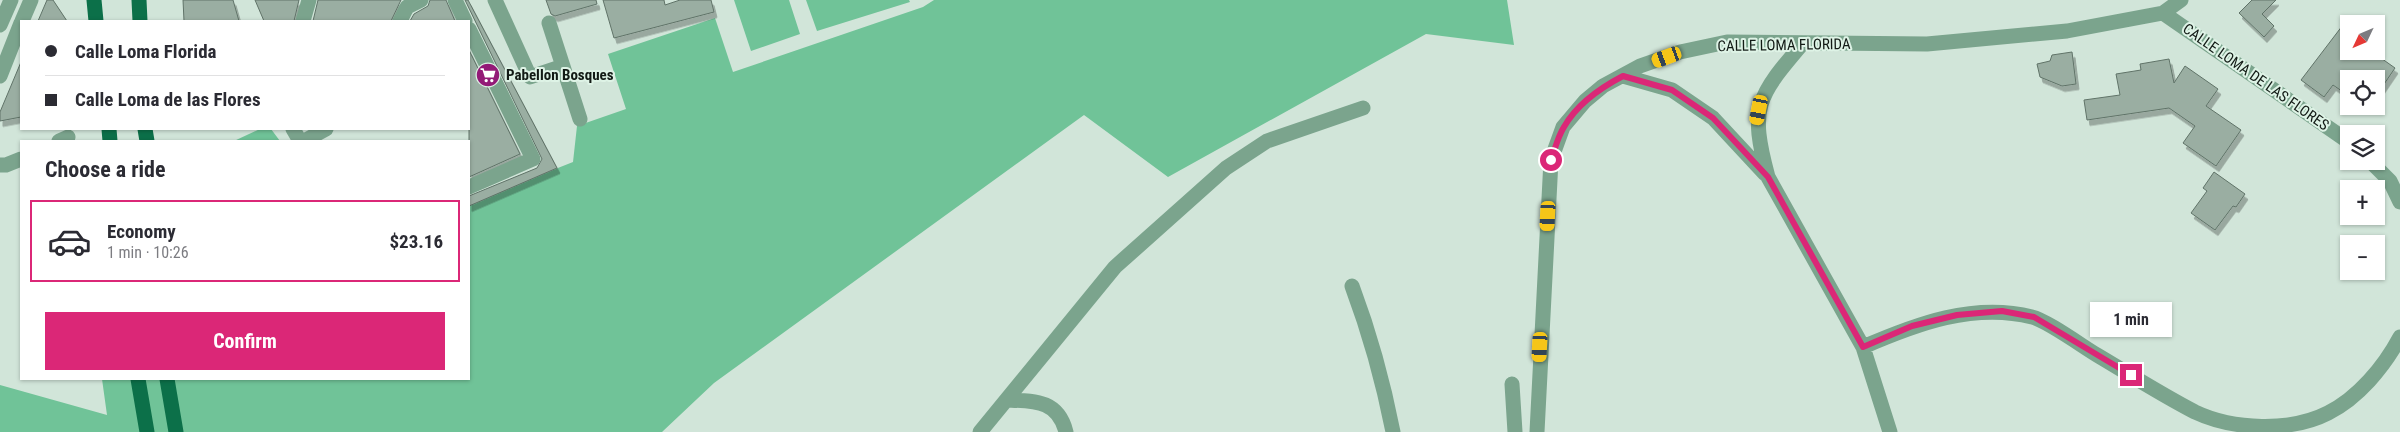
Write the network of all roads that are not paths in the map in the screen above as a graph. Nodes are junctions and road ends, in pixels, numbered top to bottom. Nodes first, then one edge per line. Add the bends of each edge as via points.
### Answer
1 (10, 0) edge
2 (31, 0) edge
3 (94, 0) edge
4 (139, 0) edge
5 (309, 0) edge
6 (421, 0) edge
7 (454, 0) edge
8 (495, 0) edge
9 (2182, 0) edge
10 (405, 4) edge
11 (2163, 13) junction
12 (23, 20) edge
13 (96, 20) edge
14 (140, 20) edge
15 (303, 20) edge
16 (400, 20) edge
17 (464, 20) edge
18 (549, 23) dead end
19 (0, 25) edge
20 (20, 27) edge
21 (470, 31) edge
22 (1802, 43) junction
23 (563, 66) junction
24 (0, 76) edge
25 (1623, 76) junction
26 (1363, 108) dead end
27 (580, 119) dead end
28 (324, 130) edge
29 (2340, 136) edge
30 (306, 140) edge
31 (20, 159) edge
32 (0, 165) edge
33 (2379, 170) edge
34 (1768, 177) junction
35 (470, 187) edge
36 (2400, 202) edge
37 (1352, 286) dead end
38 (2400, 338) edge
39 (1863, 347) junction
40 (138, 380) edge
41 (167, 380) edge
42 (1512, 384) dead end
43 (1007, 400) junction
44 (147, 432) edge
45 (176, 432) edge
46 (980, 432) edge
47 (1066, 432) edge
48 (1393, 432) edge
49 (1515, 432) edge
50 (1537, 432) edge
51 (1890, 432) edge

1 - 19 street
2 - 12 street
3 - 13 main road
4 - 14 main road
5 - 15 street
6 - 10 street
7 - 17 street
8 - 23 street via 530,77
9 - 11 street, CALLE LOMA FLORIDA
10 - 16 street
11 - 22 street, CALLE LOMA FLORIDA via 2067,31 1927,44
11 - 29 street, CALLE LOMA DE LAS FLORES
18 - 23 street
20 - 24 street
21 - 35 street via 533,159
22 - 25 street, CALLE LOMA FLORIDA via 1727,42 1680,52 1640,66
22 - 34 street via 1773,78 1761,100 1757,121
23 - 27 street
25 - 34 street via 1672,90 1713,118
25 - 50 street, CALLE LOMA FLORIDA via 1585,100 1563,127 1551,160
26 - 43 street via 1267,141 1226,168 1114,267
28 - 30 street
31 - 32 street
33 - 36 street via 2390,181
34 - 39 street
37 - 48 street via 1384,385
38 - 39 street via 2387,361 2362,388 2328,413 2288,426 2240,426 2197,413 2034,317 2002,311 1957,315 1912,326
39 - 51 street
40 - 44 main road
41 - 45 main road
42 - 49 street
43 - 46 street
43 - 47 street via 1038,402 1051,407

